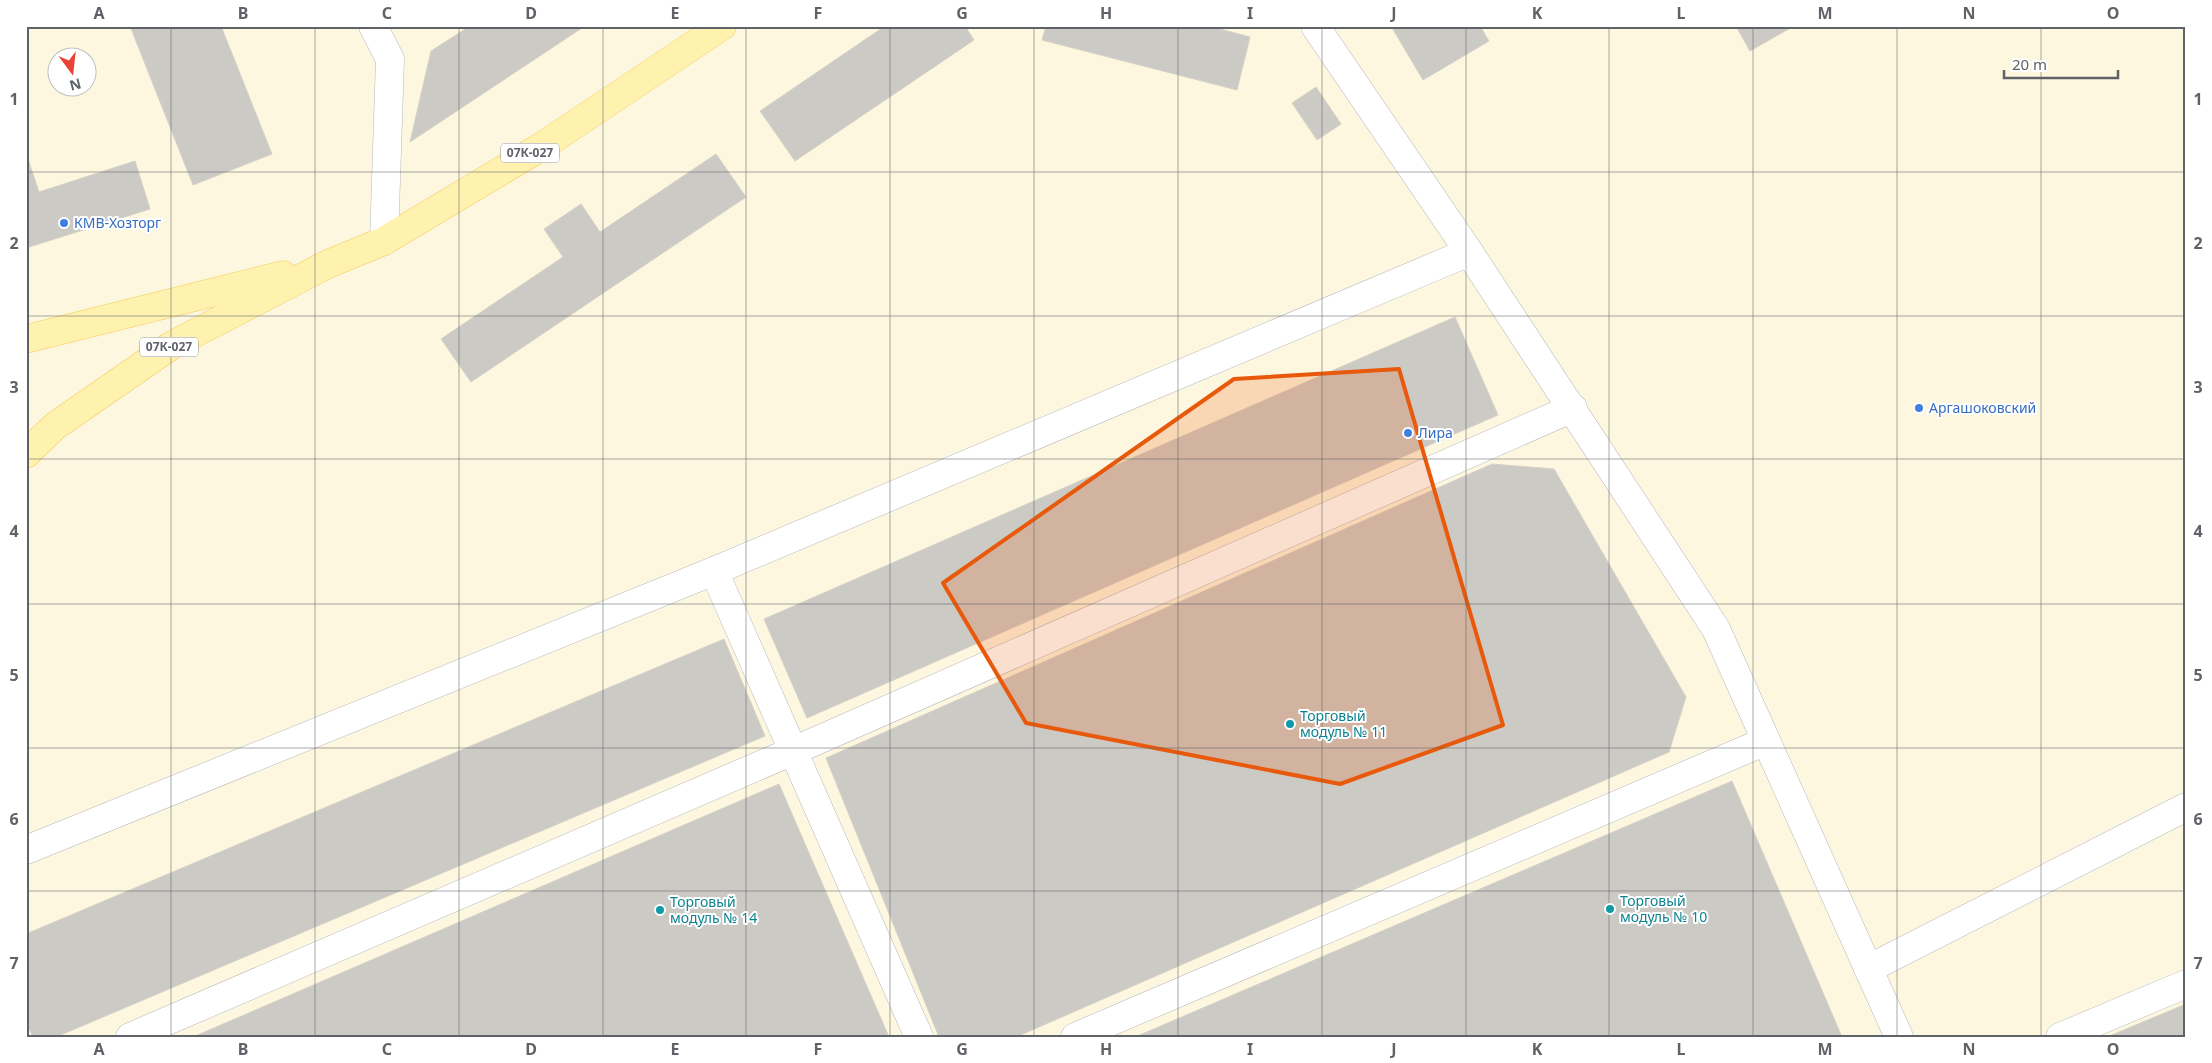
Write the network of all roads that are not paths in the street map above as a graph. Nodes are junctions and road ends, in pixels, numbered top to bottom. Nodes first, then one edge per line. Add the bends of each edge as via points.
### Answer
1 (373, 26) edge
2 (722, 26) edge
3 (1315, 26) edge
4 (384, 241) junction
5 (1469, 252) junction
6 (328, 264) junction
7 (26, 339) edge
8 (1573, 408) junction
9 (26, 454) edge
10 (714, 571) junction
11 (1766, 741) junction
12 (793, 751) junction
13 (2186, 807) edge
14 (26, 850) edge
15 (1868, 969) junction
16 (2186, 984) edge
17 (130, 1037) edge
18 (919, 1037) edge
19 (1075, 1037) edge
20 (1899, 1037) edge
21 (2060, 1037) edge

1 - 4 lane via 390,59
2 - 4 main road, 07К-027 via 541,146
3 - 5 lane
4 - 6 main road, 07К-027
5 - 8 lane
5 - 10 lane
6 - 7 main road, 07К-027
6 - 9 main road, 07К-027 via 172,345 55,426
8 - 11 lane via 1716,629
8 - 12 lane
10 - 12 lane
10 - 14 lane
11 - 15 lane
11 - 19 lane
12 - 17 lane
12 - 18 lane
13 - 15 lane
15 - 20 lane
16 - 21 lane

